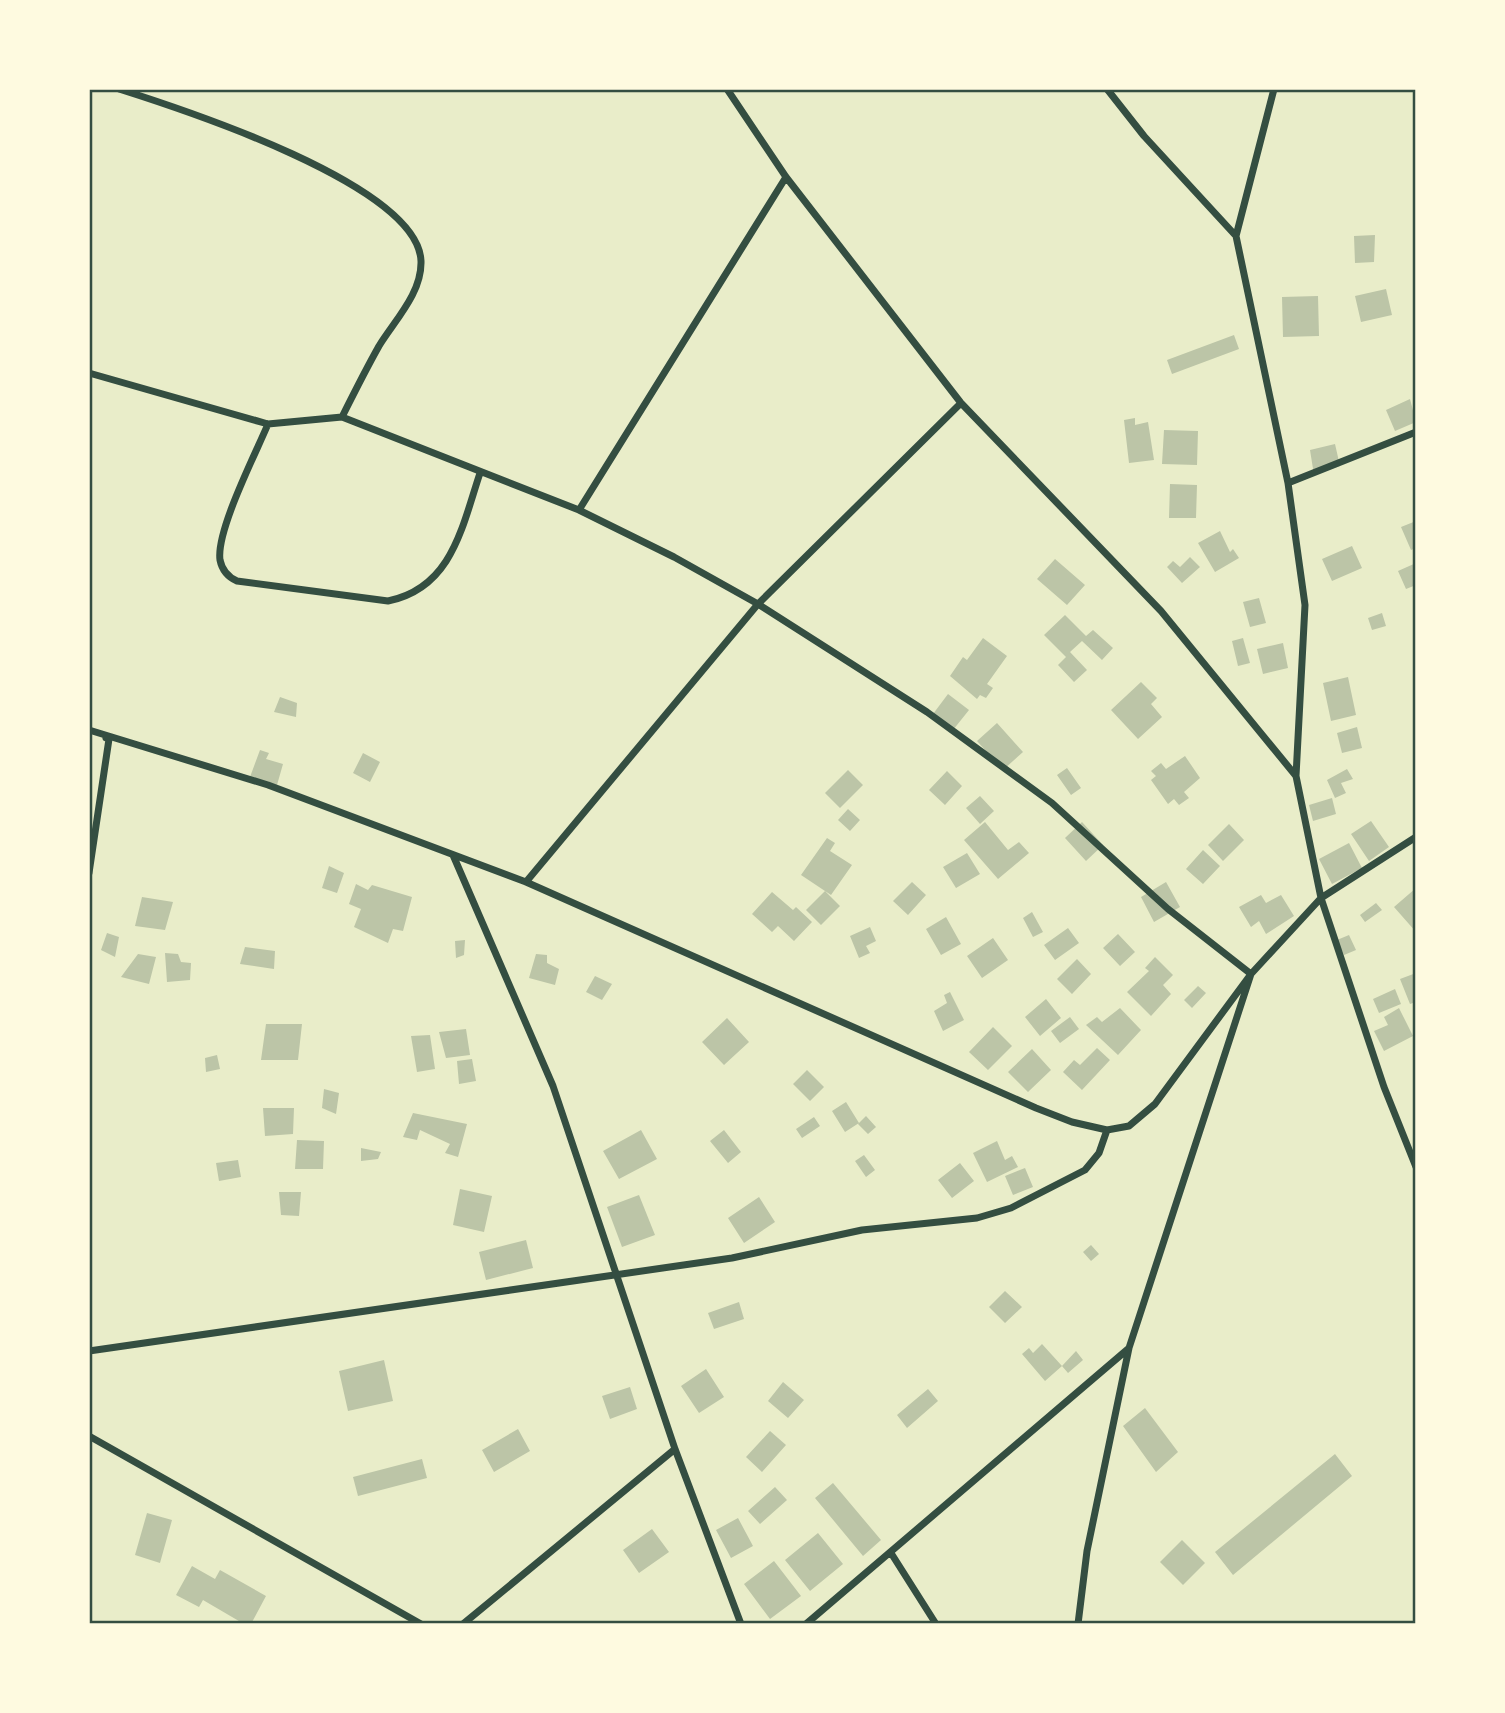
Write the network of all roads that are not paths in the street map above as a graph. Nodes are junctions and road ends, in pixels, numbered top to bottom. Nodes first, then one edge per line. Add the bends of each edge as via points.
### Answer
1 (119, 89) edge
2 (727, 89) edge
3 (1107, 89) edge
4 (1273, 89) edge
5 (786, 177) junction
6 (1236, 236) junction
7 (89, 373) edge
8 (961, 403) junction
9 (342, 417) junction
10 (268, 425) junction
11 (1416, 432) edge
12 (480, 473) junction
13 (1288, 483) junction
14 (579, 510) junction
15 (758, 604) junction
16 (89, 732) edge
17 (109, 738) junction
18 (1296, 776) junction
19 (1416, 836) edge
20 (453, 855) junction
21 (89, 873) edge
22 (526, 882) junction
23 (1321, 898) junction
24 (1251, 974) junction
25 (1107, 1130) junction
26 (1416, 1167) edge
27 (619, 1275) junction
28 (1129, 1348) junction
29 (89, 1351) edge
30 (89, 1436) edge
31 (675, 1449) junction
32 (891, 1553) junction
33 (421, 1624) edge
34 (463, 1624) edge
35 (741, 1624) edge
36 (806, 1624) edge
37 (936, 1624) edge
38 (1078, 1624) edge

1 - 9 street via 282,148 368,192 410,234 421,259 416,288
2 - 5 street
3 - 6 street
4 - 6 street
5 - 8 street
5 - 14 street
6 - 13 street
7 - 10 street
8 - 15 street
8 - 18 street via 1161,611
9 - 10 street
9 - 12 street
10 - 12 street via 224,531 220,561 237,581 388,601 408,597 442,568 457,543
11 - 13 street
12 - 14 street
13 - 18 street via 1305,606
14 - 15 street
15 - 22 street
15 - 24 street via 927,712 1052,803 1168,909
16 - 17 street
17 - 20 street via 268,785
17 - 21 street
18 - 23 street
19 - 23 street
20 - 22 street
20 - 27 street via 553,1086
22 - 25 street via 1036,1108
23 - 24 street
23 - 26 street via 1384,1087
24 - 25 street via 1156,1104 1129,1126
24 - 28 street
25 - 27 street via 1099,1153 1085,1170 1011,1208 977,1218 862,1230 732,1258
27 - 29 street
27 - 31 street
28 - 32 street
28 - 38 street via 1087,1551
30 - 33 street
31 - 34 street
31 - 35 street
32 - 36 street
32 - 37 street

